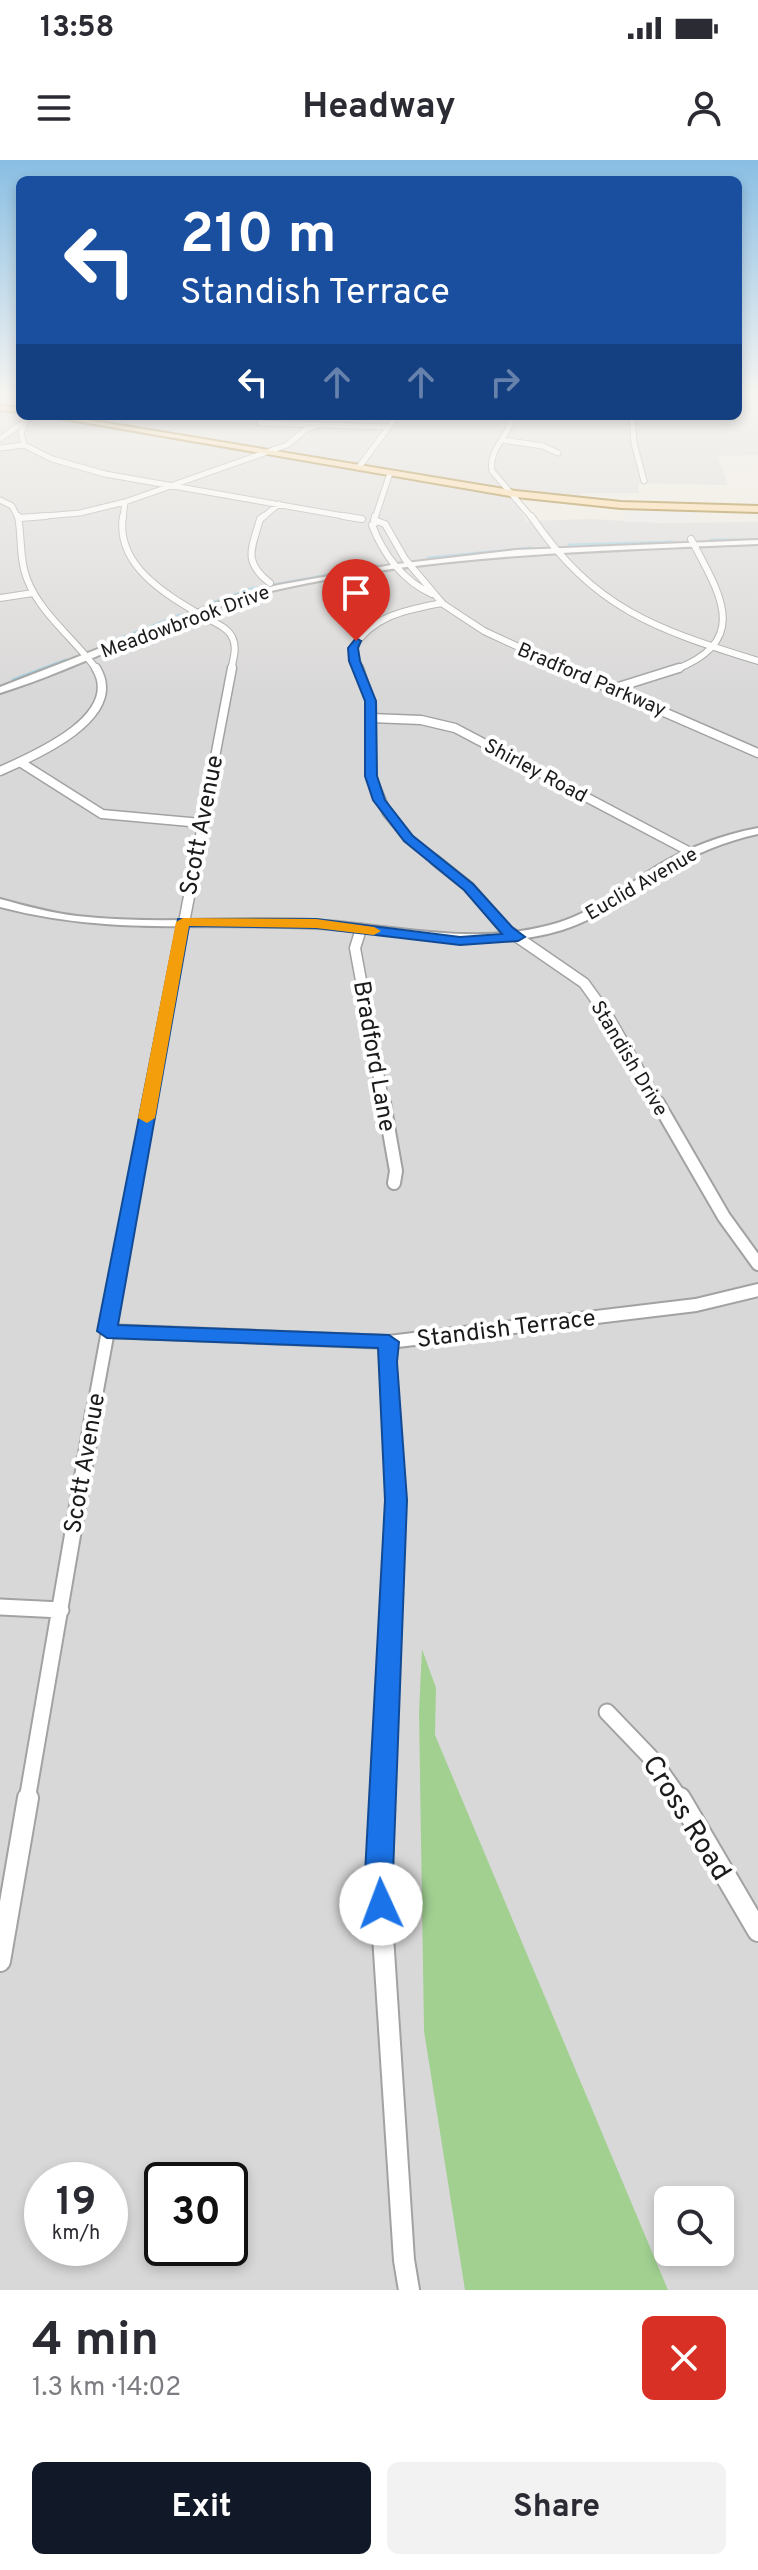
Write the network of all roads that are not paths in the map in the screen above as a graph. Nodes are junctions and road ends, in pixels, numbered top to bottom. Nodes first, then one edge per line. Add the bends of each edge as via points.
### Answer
1 (143, 495) edge
2 (218, 495) edge
3 (383, 495) edge
4 (517, 495) edge
5 (529, 495) edge
6 (0, 500) edge
7 (125, 502) junction
8 (276, 505) junction
9 (758, 509) edge
10 (19, 518) junction
11 (375, 521) junction
12 (758, 540) edge
13 (693, 541) junction
14 (550, 547) junction
15 (408, 561) junction
16 (394, 563) junction
17 (270, 583) junction
18 (33, 593) junction
19 (432, 594) junction
20 (0, 598) edge
21 (442, 603) junction
22 (194, 610) junction
23 (720, 650) junction
24 (84, 653) junction
25 (758, 661) edge
26 (2, 686) edge
27 (612, 689) junction
28 (371, 718) junction
29 (758, 753) edge
30 (20, 762) junction
31 (0, 771) edge
32 (201, 823) junction
33 (758, 831) edge
34 (692, 853) junction
35 (1, 905) edge
36 (183, 922) junction
37 (361, 929) junction
38 (518, 937) junction
39 (394, 1183) dead end
40 (758, 1264) edge
41 (758, 1290) edge
42 (107, 1331) junction
43 (389, 1342) junction
44 (0, 1607) edge
45 (61, 1610) junction
46 (607, 1712) dead end
47 (758, 1931) edge
48 (0, 1961) edge
49 (409, 2290) edge

1 - 7 street
2 - 8 street
3 - 11 street
4 - 14 street
5 - 9 main road via 621,505
6 - 10 street
7 - 10 street via 80,513
7 - 22 street, Scott Avenue via 121,531 131,557 157,589
8 - 11 street
8 - 17 street via 260,519 250,559
10 - 18 street
11 - 15 street, Bradford Parkway via 385,524
11 - 16 street, Bradford Parkway via 376,537
12 - 13 street, Meadowbrook Drive
13 - 14 street, Meadowbrook Drive
13 - 23 street via 715,578 731,623
14 - 15 street, Meadowbrook Drive
14 - 23 street via 588,587 630,617
15 - 16 street, Meadowbrook Drive
15 - 19 street, Bradford Parkway
16 - 17 street, Meadowbrook Drive
16 - 19 street, Bradford Parkway
16 - 22 street, Meadowbrook Drive
17 - 22 street, Meadowbrook Drive
18 - 20 street
18 - 24 street
19 - 21 street, Bradford Parkway
21 - 27 street, Bradford Parkway via 515,647
21 - 28 street, Standish Drive via 384,618 356,641 355,661
22 - 24 street, Meadowbrook Drive
22 - 32 street, Scott Avenue via 224,628 235,646
23 - 25 street
23 - 27 street
24 - 26 street, Meadowbrook Drive
24 - 30 street via 102,678 90,716 61,741
27 - 29 street, Bradford Parkway
28 - 34 street, Shirley Road via 455,728
28 - 38 street, Standish Drive via 371,776 387,813
30 - 31 street
30 - 32 street via 102,814
32 - 36 street, Scott Avenue
33 - 34 street, Euclid Avenue
34 - 38 street, Euclid Avenue via 595,913
35 - 36 street, Euclid Avenue via 88,921
36 - 37 street, Euclid Avenue
36 - 42 street, Scott Avenue
37 - 38 street, Euclid Avenue via 460,941
37 - 39 street, Bradford Lane via 355,948
38 - 40 street, Standish Drive via 584,983 724,1217
41 - 43 street, Standish Terrace via 696,1305
42 - 43 street, Standish Terrace
42 - 45 street, Scott Avenue
43 - 49 street via 396,1500 379,1874
44 - 45 street
45 - 48 street, Scott Avenue
46 - 47 street, Cross Road via 669,1779

